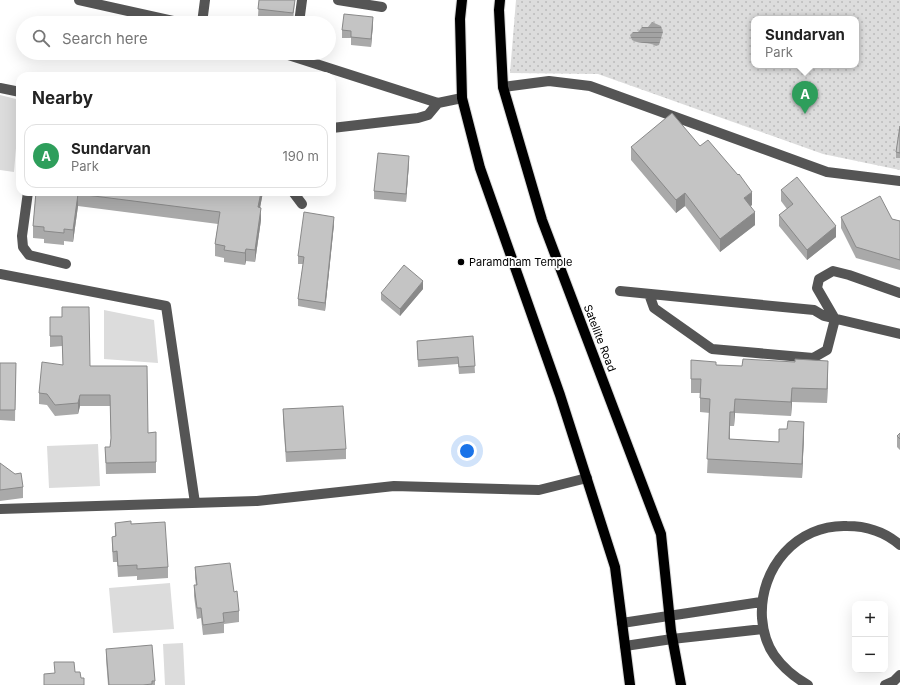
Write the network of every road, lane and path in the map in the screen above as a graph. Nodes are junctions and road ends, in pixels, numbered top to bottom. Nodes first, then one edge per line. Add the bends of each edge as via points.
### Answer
1 (79, 0) edge
2 (205, 0) edge
3 (302, 0) edge
4 (338, 0) edge
5 (462, 0) edge
6 (500, 0) edge
7 (382, 7) dead end
8 (151, 16) edge
9 (203, 16) edge
10 (300, 16) edge
11 (304, 60) edge
12 (502, 87) junction
13 (0, 88) edge
14 (16, 91) edge
15 (462, 98) junction
16 (438, 103) junction
17 (336, 128) edge
18 (900, 181) edge
19 (27, 196) edge
20 (296, 196) edge
21 (302, 204) dead end
22 (66, 264) dead end
23 (0, 274) edge
24 (620, 291) dead end
25 (900, 293) edge
26 (649, 294) junction
27 (835, 319) junction
28 (900, 334) edge
29 (587, 478) junction
30 (195, 502) junction
31 (0, 509) edge
32 (900, 545) edge
33 (761, 602) junction
34 (670, 616) junction
35 (622, 623) junction
36 (763, 629) junction
37 (672, 639) junction
38 (625, 646) junction
39 (900, 675) edge
40 (630, 685) edge
41 (681, 685) edge
42 (808, 685) edge
43 (886, 685) edge

1 - 8 street
2 - 9 street
3 - 10 street
4 - 7 street
5 - 15 main road
6 - 12 main road, Satellite Road via 498,10
11 - 16 street
12 - 18 street via 549,81 590,86 827,172
12 - 34 main road, Satellite Road via 542,220 661,534
13 - 14 street
15 - 16 street
15 - 29 main road via 480,168
16 - 17 street via 428,115 418,118
19 - 22 street via 23,247 29,255
20 - 21 street
23 - 30 street via 166,306
24 - 26 street
25 - 27 street via 833,271 819,279 818,288
26 - 27 street via 814,310
26 - 27 street via 654,308 712,349 813,358 827,350
27 - 28 street
29 - 30 street via 539,490 394,486 257,501
29 - 35 main road via 615,567
30 - 31 street
32 - 33 street via 889,536 863,526 834,525 807,534 784,551 768,575
33 - 34 street
33 - 36 street
34 - 35 street
34 - 37 main road, Satellite Road
35 - 38 main road
36 - 37 street
36 - 42 street via 773,654 791,675
37 - 38 street
37 - 41 main road, Satellite Road
38 - 40 main road
39 - 43 street

